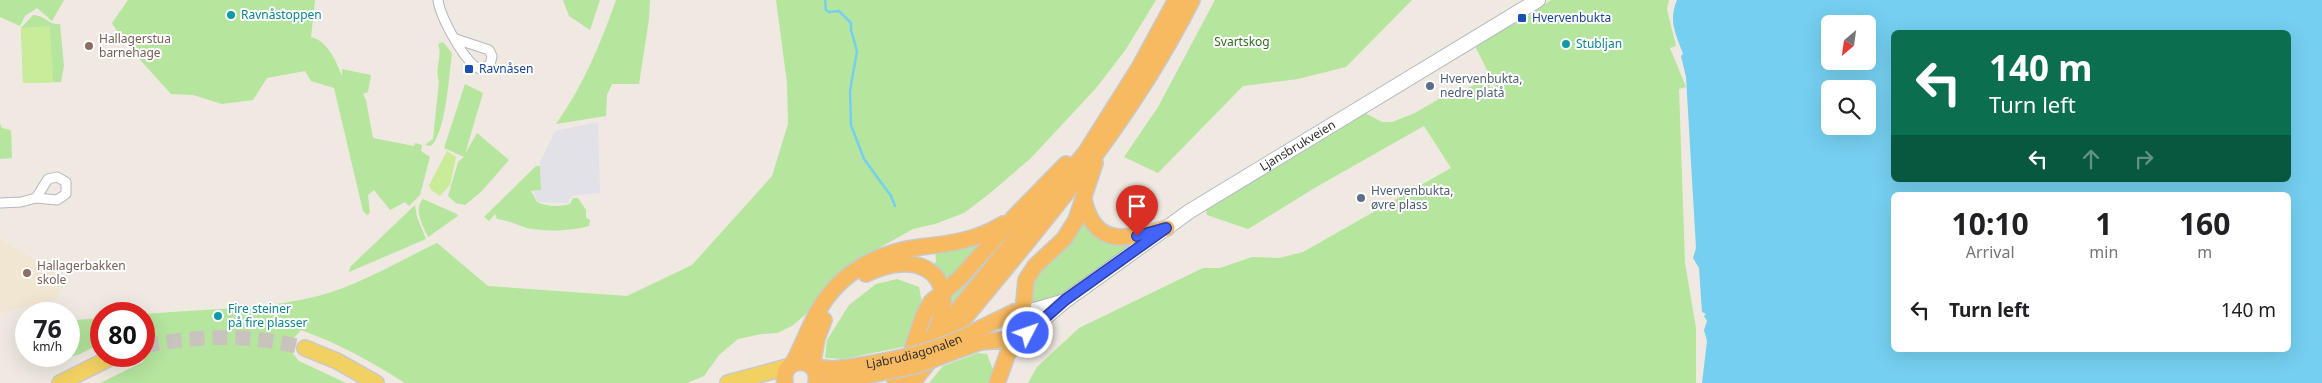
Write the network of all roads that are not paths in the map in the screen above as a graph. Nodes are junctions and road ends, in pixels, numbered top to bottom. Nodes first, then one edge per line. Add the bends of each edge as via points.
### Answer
1 (438, 0) edge
2 (1176, 0) edge
3 (1192, 0) edge
4 (1538, 0) edge
5 (456, 39) dead end
6 (1114, 106) junction
7 (1097, 155) junction
8 (36, 198) dead end
9 (1084, 200) junction
10 (0, 203) edge
11 (1017, 214) junction
12 (1166, 228) junction
13 (944, 292) junction
14 (1065, 300) junction
15 (1019, 313) junction
16 (980, 335) junction
17 (933, 336) junction
18 (1022, 336) junction
19 (305, 348) tunnel mouth
20 (790, 365) junction
21 (907, 366) junction
22 (92, 367) edge
23 (812, 367) junction
24 (853, 372) junction
25 (60, 383) edge
26 (376, 383) edge
27 (728, 383) edge
28 (785, 383) edge
29 (816, 383) edge
30 (829, 383) edge
31 (895, 383) edge
32 (912, 383) edge
33 (997, 383) edge

1 - 5 street via 443,17
2 - 6 highway
3 - 7 highway via 1138,94
4 - 12 main road, Ljansbrukveien
6 - 11 highway via 1053,178
6 - 17 highway via 1094,141 1063,182
7 - 9 highway
7 - 32 highway
8 - 10 street
9 - 12 highway via 1092,222 1110,236 1137,236
9 - 15 highway via 1067,234 1035,266 1026,280
11 - 13 highway
11 - 20 highway via 975,238 894,252 858,268 826,299
12 - 14 main road, Ljansbrukveien
13 - 17 highway via 943,313
13 - 21 highway via 926,310
13 - 23 highway via 937,278 914,264 889,265 865,275 842,294 824,320
14 - 15 main road, Ljansbrukveien
14 - 18 main road, Ljansbrukveien
15 - 16 highway, Ljabrudiagonalen
15 - 18 highway via 1030,319
15 - 18 highway via 1005,320 1004,327 1007,334
16 - 18 highway, Ljabrudiagonalen
16 - 24 highway, Ljabrudiagonalen, bridge via 920,364
17 - 21 highway
18 - 33 highway via 1007,356
19 - 26 main road
20 - 23 highway, Ljabrudiagonalen via 803,362
20 - 27 main road
20 - 28 highway via 784,374
21 - 31 highway
22 - 25 main road
23 - 24 highway, Ljabrudiagonalen
23 - 29 highway
24 - 30 highway, Ljabrudiagonalen

